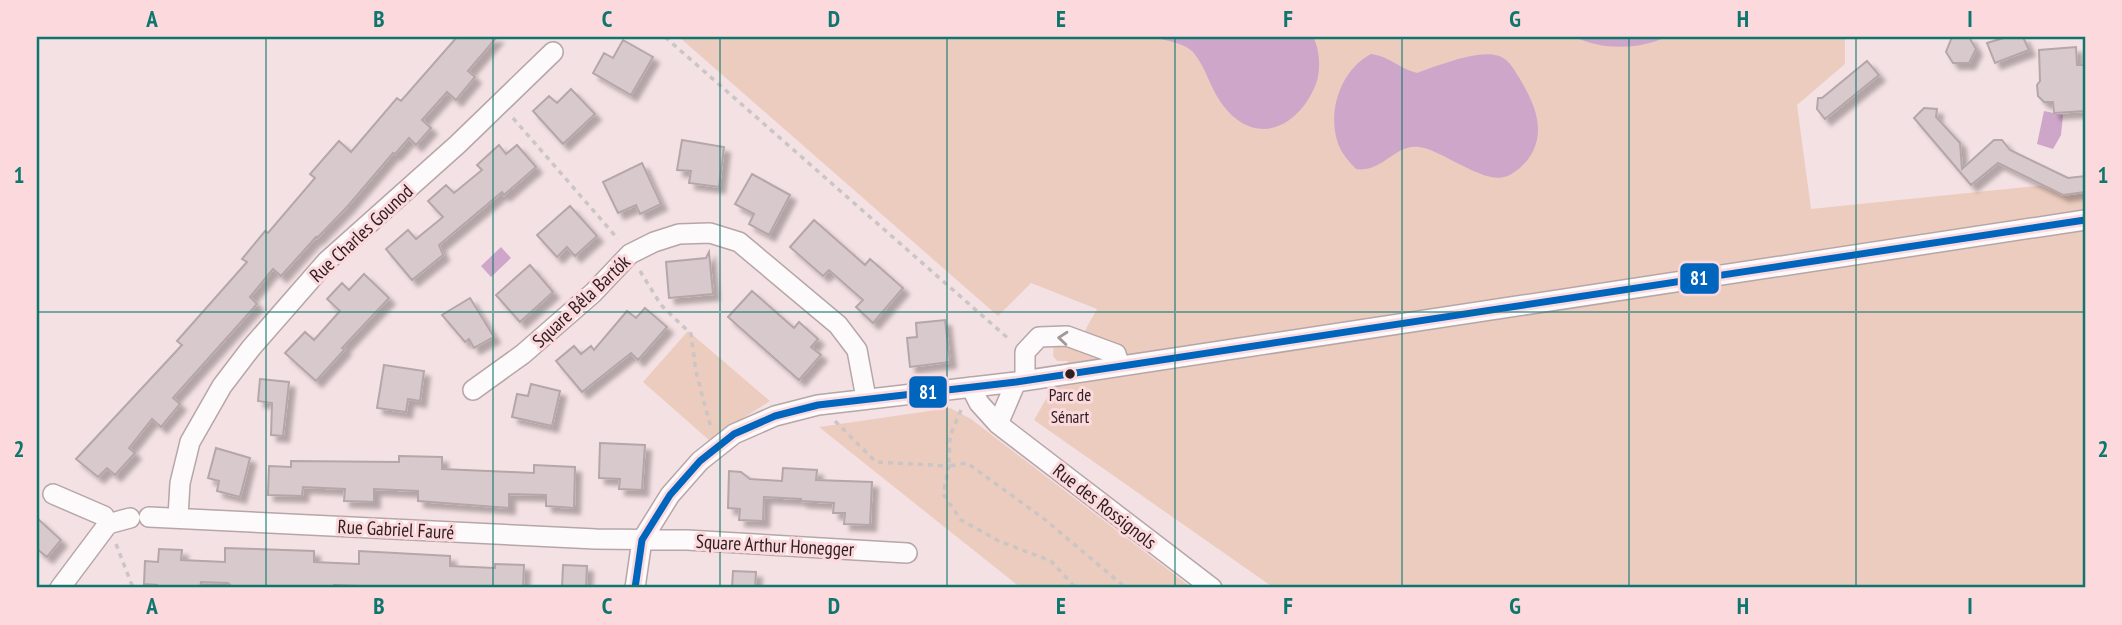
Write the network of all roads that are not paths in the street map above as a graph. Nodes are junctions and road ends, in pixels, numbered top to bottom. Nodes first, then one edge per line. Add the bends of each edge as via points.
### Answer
1 (554, 52) dead end
2 (2085, 220) edge
3 (1120, 366) junction
4 (1021, 381) junction
5 (971, 387) junction
6 (473, 390) dead end
7 (866, 398) junction
8 (998, 424) junction
9 (53, 494) dead end
10 (178, 517) junction
11 (108, 524) junction
12 (642, 540) junction
13 (907, 553) dead end
14 (60, 588) edge
15 (635, 588) edge
16 (1212, 588) edge

1 - 10 street, Rue Charles Gounod via 327,261 251,348 222,386 190,442
2 - 3 street
3 - 4 street
3 -> 4 street via 1116,354 1067,336 1039,337 1025,352
4 - 5 street
4 - 8 street
5 - 7 street
5 - 8 street, Rue des Rossignols
6 - 7 street, Square Bêla Bartók via 523,354 630,254 679,234 710,233 740,242 838,325 857,350
7 - 12 street via 775,416 734,434 700,461 670,495
8 - 16 street, Rue des Rossignols
9 - 11 street via 104,516
10 - 11 street, Rue Gabriel Fauré
10 - 12 street, Rue Gabriel Fauré
11 - 14 street
12 - 13 street, Square Arthur Honegger
12 - 15 street

